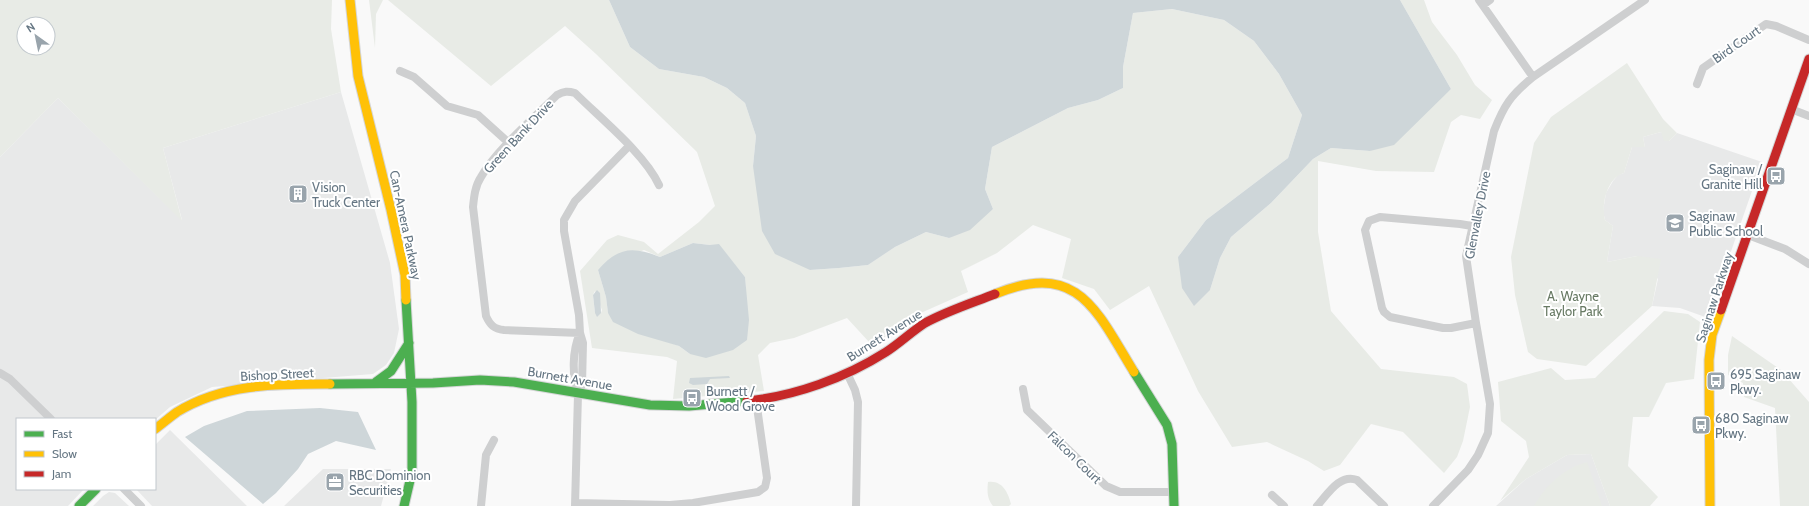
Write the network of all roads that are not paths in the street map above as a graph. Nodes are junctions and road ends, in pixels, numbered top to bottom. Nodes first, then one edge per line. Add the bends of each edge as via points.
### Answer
1 (350, 0) edge
2 (1490, 0) edge
3 (1645, 0) edge
4 (1481, 3) edge
5 (1809, 40) edge
6 (1809, 59) edge
7 (400, 71) dead end
8 (1533, 77) junction
9 (1697, 84) dead end
10 (1791, 109) junction
11 (1809, 116) edge
12 (509, 143) junction
13 (629, 146) junction
14 (659, 184) dead end
15 (1472, 226) junction
16 (1748, 235) junction
17 (1809, 264) edge
18 (1476, 323) junction
19 (580, 333) junction
20 (409, 343) junction
21 (0, 373) edge
22 (847, 373) junction
23 (376, 382) junction
24 (411, 382) junction
25 (1023, 390) dead end
26 (578, 394) junction
27 (756, 400) junction
28 (50, 418) edge
29 (156, 428) edge
30 (494, 440) dead end
31 (95, 490) edge
32 (125, 490) edge
33 (1174, 492) junction
34 (1272, 495) dead end
35 (575, 504) edge
36 (79, 506) edge
37 (141, 506) edge
38 (404, 506) edge
39 (481, 506) edge
40 (856, 506) edge
41 (1174, 506) edge
42 (1284, 506) edge
43 (1317, 506) edge
44 (1384, 506) edge
45 (1433, 506) edge
46 (1710, 506) edge

1 - 20 street, Can-Amera Parkway via 358,76 404,274
2 - 4 street
3 - 8 street, Glenvalley Drive
4 - 8 street
5 - 9 street, Bird Court via 1766,24 1703,68
6 - 10 street, Saginaw Parkway
7 - 12 street via 414,77 447,106 478,115
8 - 15 street, Glenvalley Drive via 1516,91 1501,113 1494,131
10 - 11 street
10 - 16 street, Saginaw Parkway
12 - 13 street, Green Bank Drive via 564,91 575,93
12 - 19 street, Green Bank Drive via 480,178 474,196 473,207 486,316 494,327 504,330
13 - 14 street, Green Bank Drive via 653,171
13 - 19 street via 575,201 564,220
15 - 18 street, Glenvalley Drive via 1466,261
15 - 18 street via 1380,217 1369,221 1365,230 1382,308 1386,315 1443,328
16 - 17 street via 1785,249
16 - 46 street, Saginaw Parkway via 1710,347
18 - 45 street, Glenvalley Drive via 1490,404 1488,433 1468,470
19 - 26 street via 575,343 574,380
20 - 23 street via 390,371
20 - 24 street, Can-Amera Parkway
21 - 28 street via 10,379
22 - 27 street, Burnett Avenue via 806,389
22 - 33 street, Burnett Avenue via 886,352 936,317 1014,286 1036,282 1053,283 1081,296 1098,313 1167,425 1172,444
22 - 40 street via 858,402
23 - 24 street, Bishop Street
23 - 29 street, Bishop Street via 278,384 228,390 178,412
24 - 26 street, Burnett Avenue via 514,382
24 - 38 street, Can-Amera Parkway via 412,472
25 - 33 street, Falcon Court via 1027,410 1106,486 1120,492
26 - 27 street, Burnett Avenue via 662,406
26 - 35 street
27 - 35 street via 767,478 764,487 758,492 670,505
30 - 39 street via 486,455
31 - 36 street
32 - 37 street
33 - 41 street, Burnett Avenue
34 - 42 street
43 - 44 street via 1340,481 1346,478 1357,480

